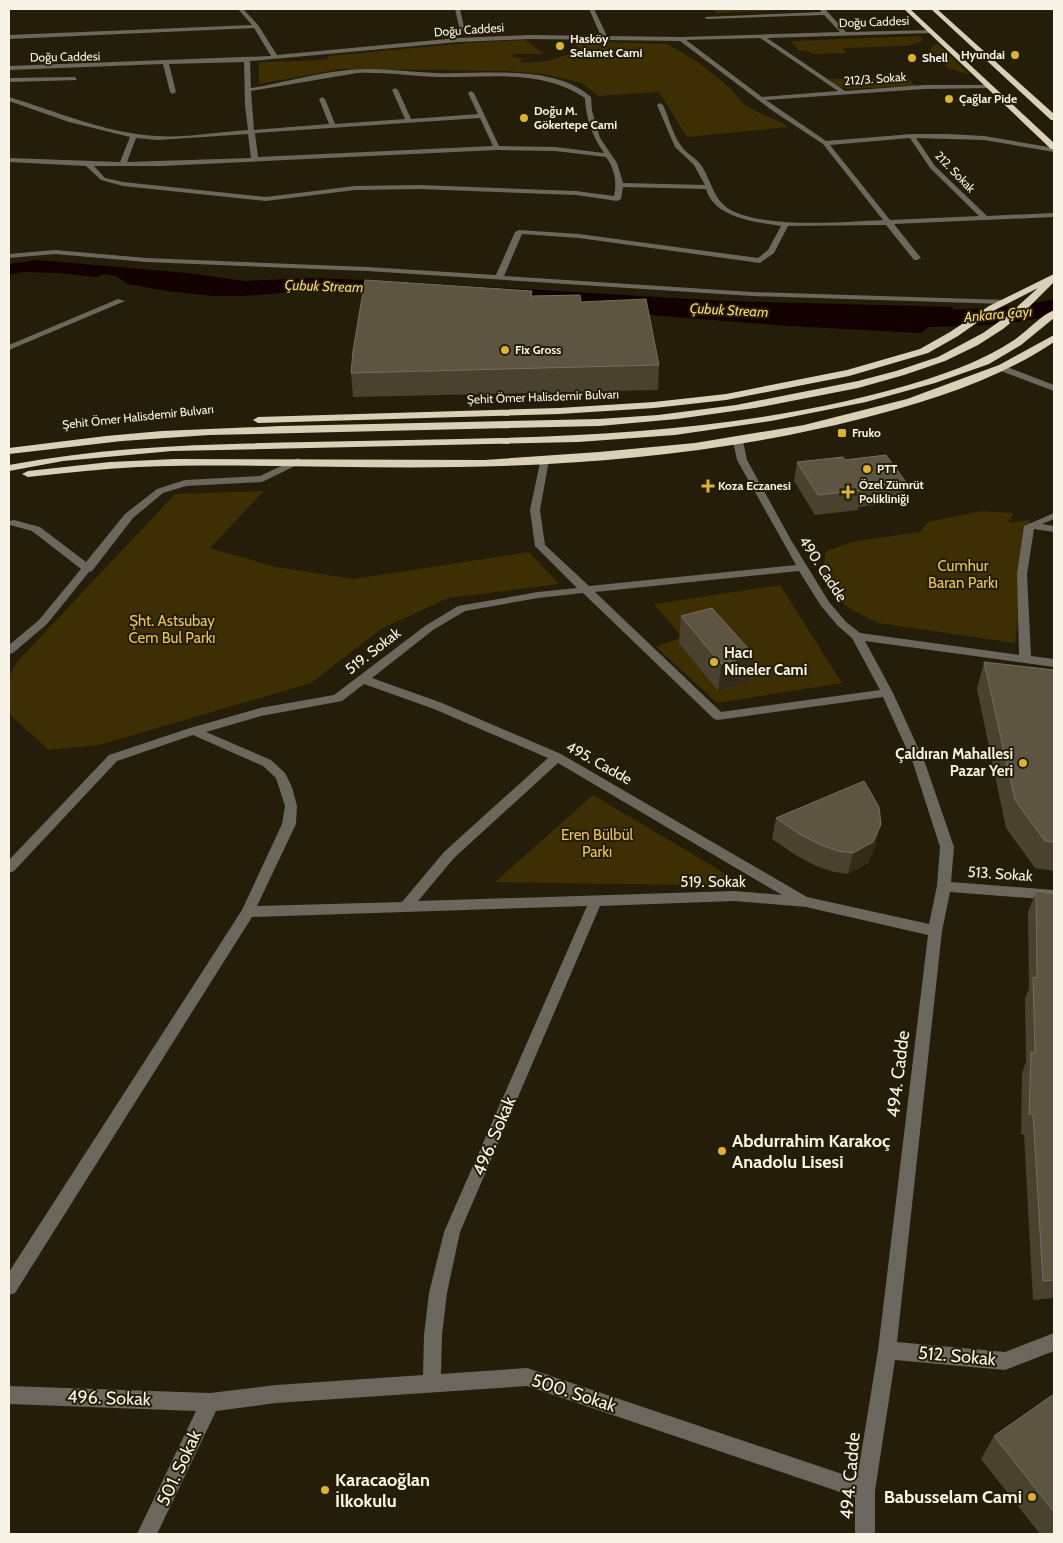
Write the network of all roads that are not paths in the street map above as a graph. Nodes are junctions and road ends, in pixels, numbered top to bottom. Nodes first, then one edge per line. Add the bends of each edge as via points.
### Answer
1 (240, 9) edge
2 (457, 9) edge
3 (591, 9) edge
4 (703, 9) edge
5 (907, 9) edge
6 (934, 9) edge
7 (824, 11) edge
8 (707, 17) junction
9 (707, 24) dead end
10 (256, 26) junction
11 (463, 31) dead end
12 (931, 31) junction
13 (844, 33) junction
14 (760, 36) junction
15 (9, 37) edge
16 (605, 38) junction
17 (681, 39) junction
18 (275, 57) junction
19 (247, 60) junction
20 (166, 64) junction
21 (9, 68) edge
22 (75, 79) dead end
23 (9, 80) edge
24 (991, 87) junction
25 (248, 90) junction
26 (394, 90) dead end
27 (173, 92) dead end
28 (843, 92) junction
29 (471, 93) dead end
30 (760, 98) junction
31 (9, 99) edge
32 (322, 99) dead end
33 (660, 105) dead end
34 (482, 116) junction
35 (1054, 118) edge
36 (409, 121) junction
37 (332, 126) junction
38 (251, 132) junction
39 (134, 135) junction
40 (912, 136) junction
41 (825, 143) junction
42 (497, 148) junction
43 (1054, 149) edge
44 (608, 154) junction
45 (9, 160) edge
46 (255, 160) junction
47 (88, 164) junction
48 (122, 164) junction
49 (620, 185) junction
50 (709, 187) junction
51 (1054, 215) edge
52 (986, 219) junction
53 (888, 223) junction
54 (786, 224) junction
55 (9, 256) edge
56 (917, 258) dead end
57 (183, 262) junction
58 (173, 268) dead end
59 (500, 277) junction
60 (1054, 277) edge
61 (120, 301) dead end
62 (1004, 302) junction
63 (1054, 313) edge
64 (1054, 338) edge
65 (9, 348) edge
66 (1004, 369) junction
67 (781, 387) junction
68 (1054, 388) edge
69 (713, 399) junction
70 (696, 402) junction
71 (607, 408) junction
72 (816, 427) junction
73 (738, 441) junction
74 (9, 449) edge
75 (624, 453) junction
76 (544, 460) junction
77 (298, 461) junction
78 (9, 468) edge
79 (9, 475) edge
80 (1054, 516) edge
81 (14, 523) dead end
82 (1028, 526) junction
83 (1054, 529) edge
84 (803, 567) junction
85 (88, 569) junction
86 (587, 590) junction
87 (857, 636) junction
88 (9, 651) edge
89 (1025, 659) junction
90 (1054, 663) edge
91 (363, 679) junction
92 (887, 693) junction
93 (194, 730) junction
94 (557, 757) junction
95 (9, 868) edge
96 (944, 886) junction
97 (1054, 895) edge
98 (596, 900) junction
99 (806, 902) junction
100 (405, 908) junction
101 (248, 912) junction
102 (935, 931) junction
103 (9, 1287) edge
104 (1054, 1342) edge
105 (886, 1350) junction
106 (432, 1383) junction
107 (9, 1395) edge
108 (210, 1402) junction
109 (865, 1490) junction
110 (147, 1534) edge
111 (865, 1534) edge

1 - 10 street
2 - 11 street
3 - 16 street
4 - 8 street
5 - 12 highway
6 - 35 highway
7 - 8 street
7 - 13 street
8 - 9 street
10 - 15 street
10 - 18 street
12 - 13 street, Doğu Caddesi
12 - 24 highway
13 - 14 street, Doğu Caddesi
14 - 17 street, Doğu Caddesi via 707,34
14 - 28 street
16 - 17 street, Doğu Caddesi
16 - 18 street, Doğu Caddesi via 458,40
17 - 30 street
18 - 19 street, Doğu Caddesi
19 - 20 street, Doğu Caddesi
19 - 25 street
20 - 21 street, Doğu Caddesi
20 - 27 street
22 - 23 street
24 - 28 street, 212/3. Sokak
24 - 43 highway
25 - 38 street
25 - 44 street via 357,71 497,74 552,80 588,97 597,138
26 - 36 street
28 - 30 street, 212/3. Sokak
29 - 34 street
30 - 41 street
31 - 39 street via 71,121
32 - 37 street
33 - 50 street via 678,146 697,164
34 - 36 street
34 - 42 street
36 - 37 street
37 - 38 street
38 - 39 street via 158,138
38 - 46 street
39 - 48 street
40 - 41 street
40 - 43 street via 984,138
40 - 52 street, 212. Sokak via 932,167
41 - 53 street
42 - 44 street
42 - 46 street
44 - 49 street
45 - 47 street
46 - 48 street
47 - 48 street
47 - 49 street via 103,179 123,184 245,198 355,188 420,187 576,193 617,198
49 - 50 street
50 - 54 street via 711,195 726,210 754,220
51 - 52 street
52 - 53 street
53 - 54 street
53 - 56 street
54 - 59 street via 772,251 760,262 579,236 519,232
55 - 57 street via 55,252
57 - 58 street
57 - 59 street
59 - 62 street via 752,294
60 - 62 highway, Şehit Ömer Halisdemir Bulvarı
60 - 74 highway, Şehit Ömer Halisdemir Bulvarı via 1030,303 997,329 961,350 921,366 830,391 774,401 637,420 136,436
61 - 65 street
62 - 67 highway, Şehit Ömer Halisdemir Bulvarı via 924,351 884,364
63 - 78 highway via 1018,343 985,362 862,400 771,418 676,432 578,439 172,448 63,458
64 - 66 highway
66 - 68 street
66 - 72 highway via 901,404
67 - 69 highway, Şehit Ömer Halisdemir Bulvarı
67 - 72 highway via 766,395 764,405 769,411 795,426
69 - 70 highway, Şehit Ömer Halisdemir Bulvarı
69 - 73 highway via 745,404 761,415 762,428
70 - 71 highway, Şehit Ömer Halisdemir Bulvarı
70 - 73 highway via 679,415 684,429 706,440
71 - 74 highway, Şehit Ömer Halisdemir Bulvarı via 211,423 93,433
71 - 75 highway via 643,417 654,430 654,440
72 - 73 highway
73 - 75 highway
73 - 84 street, 490. Cadde via 742,460
75 - 76 highway
76 - 77 highway via 440,464
76 - 86 street via 534,510 540,546
77 - 79 highway via 137,464
77 - 85 street via 262,479 185,483 160,491 129,516
80 - 82 street
81 - 85 street via 36,529
82 - 83 street
82 - 89 street via 1022,574
84 - 86 street, 519. Sokak
84 - 87 street, 490. Cadde via 825,604
85 - 88 street via 43,622
86 - 91 street, 519. Sokak via 462,608 429,628
86 - 92 street via 718,716
87 - 89 street
87 - 92 street, 494. Cadde
89 - 90 street
91 - 93 street, 519. Sokak via 338,698 260,712
91 - 94 street, 495. Cadde via 438,706
92 - 96 street, 494. Cadde via 919,763 946,847
93 - 95 street, 519. Sokak via 113,758
93 - 101 street via 267,764 281,776 286,787 289,824
94 - 99 street, 495. Cadde
94 - 100 street via 449,855
96 - 97 street, 513. Sokak
96 - 102 street, 494. Cadde
98 - 99 street, 519. Sokak via 734,896
98 - 100 street, 519. Sokak
98 - 106 street, 496. Sokak via 452,1232 438,1292
99 - 102 street, 519. Sokak
100 - 101 street, 519. Sokak
101 - 103 street
102 - 105 street, 494. Cadde
104 - 105 street, 512. Sokak via 1005,1361
105 - 109 street, 494. Cadde
106 - 108 street, 500. Sokak
106 - 109 street, 500. Sokak via 527,1376
107 - 108 street, 496. Sokak
108 - 110 street, 501. Sokak
109 - 111 street, 494. Cadde

